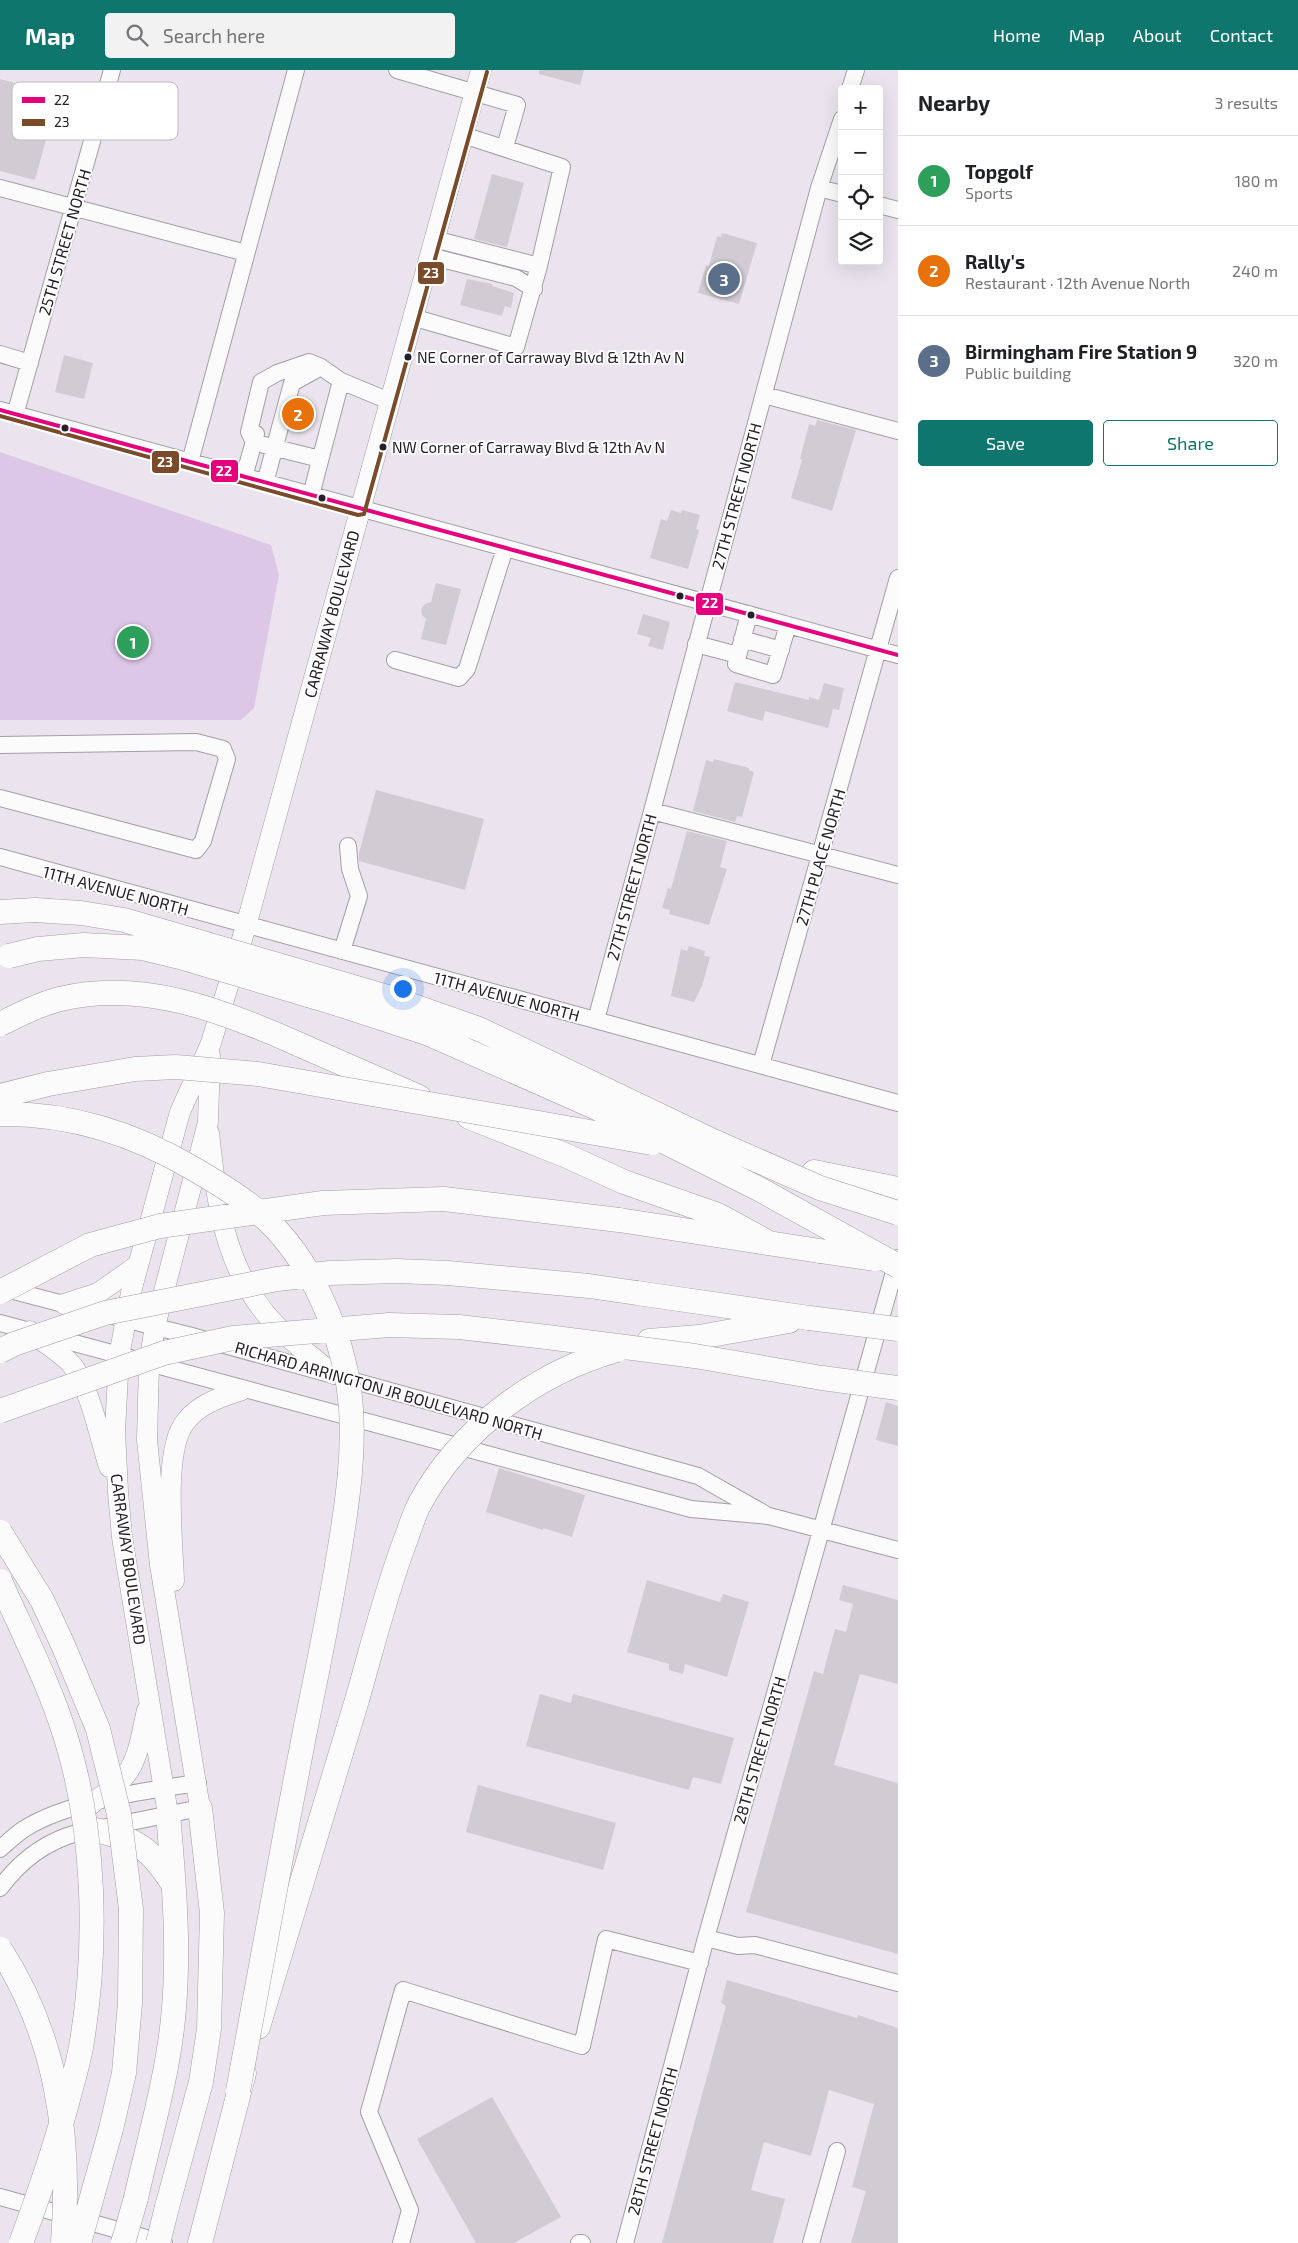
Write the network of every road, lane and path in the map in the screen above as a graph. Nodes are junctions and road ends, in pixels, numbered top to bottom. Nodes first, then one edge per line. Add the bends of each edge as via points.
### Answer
1 (296, 70) edge
2 (397, 70) edge
3 (481, 70) edge
4 (856, 70) edge
5 (851, 85) edge
6 (475, 91) junction
7 (838, 130) edge
8 (463, 135) junction
9 (93, 140) edge
10 (504, 147) junction
11 (0, 188) edge
12 (819, 188) junction
13 (838, 193) edge
14 (883, 206) edge
15 (74, 207) junction
16 (898, 210) edge
17 (432, 247) junction
18 (246, 253) junction
19 (463, 263) junction
20 (539, 266) junction
21 (534, 289) junction
22 (525, 313) junction
23 (412, 317) junction
24 (0, 354) edge
25 (30, 363) junction
26 (322, 367) junction
27 (341, 381) junction
28 (764, 395) junction
29 (389, 402) junction
30 (8, 413) edge
31 (898, 431) edge
32 (254, 442) junction
33 (274, 448) junction
34 (320, 459) junction
35 (190, 462) junction
36 (244, 477) junction
37 (265, 483) junction
38 (311, 495) junction
39 (360, 509) junction
40 (505, 548) junction
41 (898, 578) edge
42 (708, 603) junction
43 (749, 614) junction
44 (788, 625) junction
45 (696, 644) junction
46 (740, 647) junction
47 (781, 650) junction
48 (878, 650) junction
49 (898, 655) edge
50 (395, 660) dead end
51 (0, 745) edge
52 (0, 798) edge
53 (652, 811) junction
54 (348, 846) dead end
55 (820, 856) junction
56 (0, 857) edge
57 (898, 875) edge
58 (0, 912) edge
59 (246, 926) junction
60 (342, 951) junction
61 (4, 958) edge
62 (596, 1020) junction
63 (0, 1024) edge
64 (211, 1043) junction
65 (761, 1065) junction
66 (0, 1096) edge
67 (898, 1103) edge
68 (0, 1114) edge
69 (208, 1122) junction
70 (898, 1189) edge
71 (898, 1213) edge
72 (769, 1243) junction
73 (898, 1258) edge
74 (898, 1264) edge
75 (138, 1265) junction
76 (0, 1288) edge
77 (0, 1292) edge
78 (64, 1304) junction
79 (809, 1318) junction
80 (126, 1319) junction
81 (0, 1323) edge
82 (155, 1326) junction
83 (898, 1329) edge
84 (30, 1331) junction
85 (0, 1351) edge
86 (119, 1356) junction
87 (149, 1364) junction
88 (332, 1374) junction
89 (898, 1388) edge
90 (242, 1390) junction
91 (0, 1410) edge
92 (118, 1492) junction
93 (770, 1516) junction
94 (822, 1530) junction
95 (0, 1532) edge
96 (898, 1550) edge
97 (0, 1581) edge
98 (175, 1650) junction
99 (149, 1700) junction
100 (198, 1783) junction
101 (163, 1788) junction
102 (90, 1805) junction
103 (200, 1808) junction
104 (168, 1814) junction
105 (95, 1830) junction
106 (0, 1849) edge
107 (0, 1888) edge
108 (175, 1888) junction
109 (706, 1938) junction
110 (0, 1949) edge
111 (700, 1963) junction
112 (898, 1983) edge
113 (238, 2090) junction
114 (837, 2151) dead end
115 (0, 2197) edge
116 (21, 2243) edge
117 (63, 2243) edge
118 (79, 2243) edge
119 (123, 2243) edge
120 (158, 2243) edge
121 (164, 2243) edge
122 (200, 2243) edge
123 (401, 2243) edge
124 (625, 2243) edge
125 (811, 2243) edge

1 - 18 street
2 - 6 street
3 - 6 main road, CARRAWAY BOULEVARD
4 - 5 street
6 - 8 main road, CARRAWAY BOULEVARD
6 - 10 street via 517,105
7 - 12 street, 27TH STREET NORTH
8 - 10 street
8 - 17 main road, CARRAWAY BOULEVARD
9 - 15 street, 25TH STREET NORTH
10 - 20 street via 562,167
11 - 15 street
12 - 13 street
12 - 28 street, 27TH STREET NORTH
14 - 16 street
15 - 18 street
15 - 25 street, 25TH STREET NORTH
17 - 19 street
17 - 20 street
17 - 23 main road, CARRAWAY BOULEVARD
18 - 35 street
19 - 21 street via 516,278
19 - 22 street via 475,274 514,286 519,291
20 - 21 street
21 - 22 street
22 - 23 street via 516,347
23 - 29 main road, CARRAWAY BOULEVARD
24 - 25 street
25 - 30 street, 25TH STREET NORTH
26 - 27 street
26 - 32 street via 309,362 277,373 267,388
26 - 33 street via 292,383
27 - 29 street
27 - 34 street
28 - 31 street
28 - 42 street, 27TH STREET NORTH
29 - 39 main road, CARRAWAY BOULEVARD
30 - 35 street
32 - 33 street
32 - 36 street
33 - 34 street
33 - 37 street
34 - 38 street
35 - 36 street
36 - 37 street
37 - 38 street
38 - 39 street
39 - 40 street
39 - 59 main road, CARRAWAY BOULEVARD
40 - 42 street
40 - 50 street via 463,676 459,678
41 - 48 street, 27TH PLACE NORTH
42 - 43 street
42 - 45 street, 27TH STREET NORTH
43 - 44 street
43 - 46 street
44 - 47 street
44 - 48 street
45 - 46 street
45 - 53 street, 27TH STREET NORTH
46 - 47 street
46 - 47 street via 736,664 773,675
48 - 49 street
48 - 55 street, 27TH PLACE NORTH
51 - 52 street via 196,742 223,749 227,759 203,841 196,850
53 - 55 street
53 - 62 street, 27TH STREET NORTH
54 - 60 street via 350,869 359,896
55 - 57 street
55 - 65 street, 27TH PLACE NORTH
56 - 59 street, 11TH AVENUE NORTH
58 - 71 highway, bridge via 81,912 124,920 391,998 479,1029 713,1141 820,1188
59 - 60 street, 11TH AVENUE NORTH
59 - 64 main road, CARRAWAY BOULEVARD
60 - 62 street, 11TH AVENUE NORTH
61 - 74 highway, bridge via 38,949 84,946 143,948 427,1033 597,1108 759,1189
62 - 65 street, 11TH AVENUE NORTH
63 - 72 highway, bridge via 60,999 99,994 173,998 208,1007 624,1182 718,1215
64 - 69 main road, CARRAWAY BOULEVARD
64 - 75 main road, CARRAWAY BOULEVARD via 180,1112
65 - 67 street, 11TH AVENUE NORTH
66 - 70 highway, bridge via 134,1069 176,1067 258,1074 716,1153
68 - 113 highway, bridge via 54,1117 102,1128 183,1163 250,1204 298,1255 316,1287 344,1367 351,1407 348,1496
69 - 82 main road, CARRAWAY BOULEVARD
69 - 88 main road via 219,1213 242,1279 278,1328
72 - 74 highway, bridge
72 - 77 highway, bridge via 619,1220 444,1199 323,1203 160,1226 90,1245
73 - 94 street, 28TH STREET NORTH
75 - 78 main road via 98,1293
75 - 80 main road, CARRAWAY BOULEVARD
76 - 78 street, RICHARD ARRINGTON JR BOULEVARD NORTH
78 - 80 street, RICHARD ARRINGTON JR BOULEVARD NORTH
79 - 83 highway, bridge
79 - 85 highway, bridge via 590,1286 448,1273 330,1273 277,1279 105,1313
79 - 113 highway, bridge via 699,1337 650,1341 586,1359 534,1386 486,1421 445,1464 418,1506 397,1564
80 - 82 street, RICHARD ARRINGTON JR BOULEVARD NORTH
80 - 86 main road, CARRAWAY BOULEVARD
81 - 84 street, RICHARD ARRINGTON JR BOULEVARD NORTH
82 - 87 main road, CARRAWAY BOULEVARD
82 - 88 street, RICHARD ARRINGTON JR BOULEVARD NORTH
84 - 86 street, RICHARD ARRINGTON JR BOULEVARD NORTH
84 - 92 main road via 76,1372 86,1392
86 - 87 street, RICHARD ARRINGTON JR BOULEVARD NORTH
86 - 92 main road, CARRAWAY BOULEVARD via 115,1431
87 - 90 street, RICHARD ARRINGTON JR BOULEVARD NORTH
87 - 98 main road, CARRAWAY BOULEVARD via 147,1440 150,1479 160,1565
88 - 93 street, RICHARD ARRINGTON JR BOULEVARD NORTH via 698,1476
89 - 91 highway, bridge via 547,1337 459,1327 389,1325 233,1338 164,1353
90 - 93 street, RICHARD ARRINGTON JR BOULEVARD NORTH via 690,1509
90 - 98 main road via 214,1400 193,1414 178,1432 174,1446 171,1472
92 - 99 main road, CARRAWAY BOULEVARD via 122,1537
93 - 94 street, RICHARD ARRINGTON JR BOULEVARD NORTH
94 - 96 street, RICHARD ARRINGTON JR BOULEVARD NORTH
94 - 109 street, 28TH STREET NORTH
95 - 118 highway, bridge via 42,1600 98,1729 119,1814 132,1909 130,2003 124,2072
97 - 116 highway, bridge via 40,1666 66,1739 86,1827 92,1901 89,1986 82,2042 51,2159
98 - 100 main road, CARRAWAY BOULEVARD
99 - 101 main road, CARRAWAY BOULEVARD
99 - 102 main road via 135,1760 118,1783
100 - 101 street
100 - 103 main road, CARRAWAY BOULEVARD
101 - 102 street
101 - 104 main road, CARRAWAY BOULEVARD
102 - 106 street via 23,1829
103 - 104 street
103 - 120 highway, bridge via 212,1913 209,2029 201,2082
104 - 105 street
104 - 108 highway
105 - 107 street via 58,1839 36,1851
105 - 108 highway via 140,1845 160,1863
108 - 119 highway, bridge via 177,1955 166,2068
109 - 111 street, 28TH STREET NORTH
109 - 112 street via 738,1946 756,1945
110 - 117 highway, bridge via 40,2027 56,2084 64,2142 66,2198
111 - 123 street via 606,1939 582,2046 403,1990 369,2112 410,2210
111 - 124 street, 28TH STREET NORTH
113 - 122 highway
114 - 125 street
115 - 121 street

